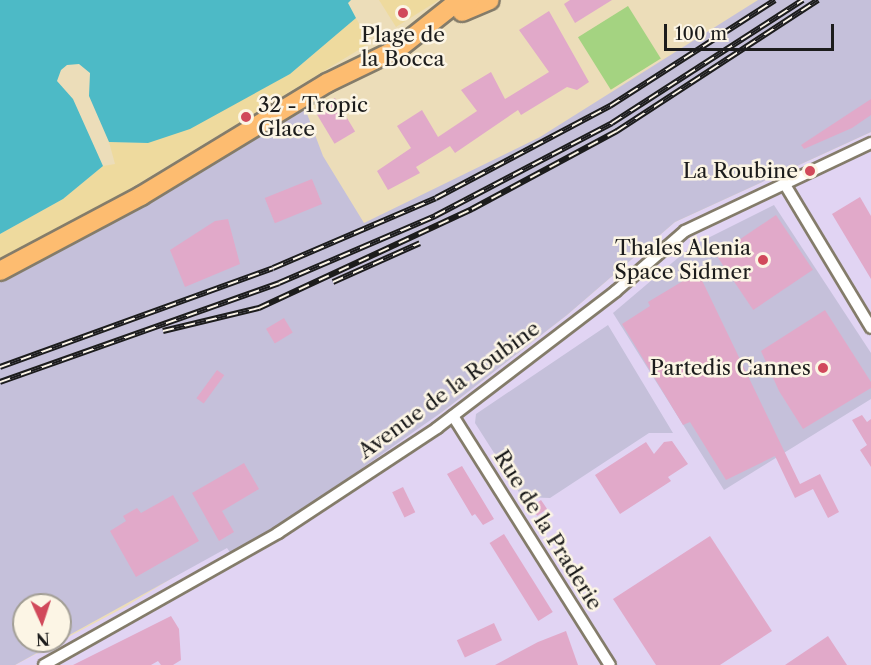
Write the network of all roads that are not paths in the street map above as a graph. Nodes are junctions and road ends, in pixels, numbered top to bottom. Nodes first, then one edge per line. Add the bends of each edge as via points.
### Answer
1 (470, 0) edge
2 (490, 0) edge
3 (437, 19) junction
4 (871, 143) edge
5 (784, 183) junction
6 (0, 271) edge
7 (871, 328) edge
8 (453, 416) junction
9 (44, 665) edge
10 (610, 665) edge

1 - 3 main road via 452,6
2 - 3 main road
3 - 6 main road via 399,48 327,83 141,196
4 - 5 street, Avenue de la Roubine
5 - 7 street
5 - 8 street, Avenue de la Roubine via 686,231 616,291
8 - 9 street, Avenue de la Roubine via 278,533
8 - 10 street, Rue de la Praderie

